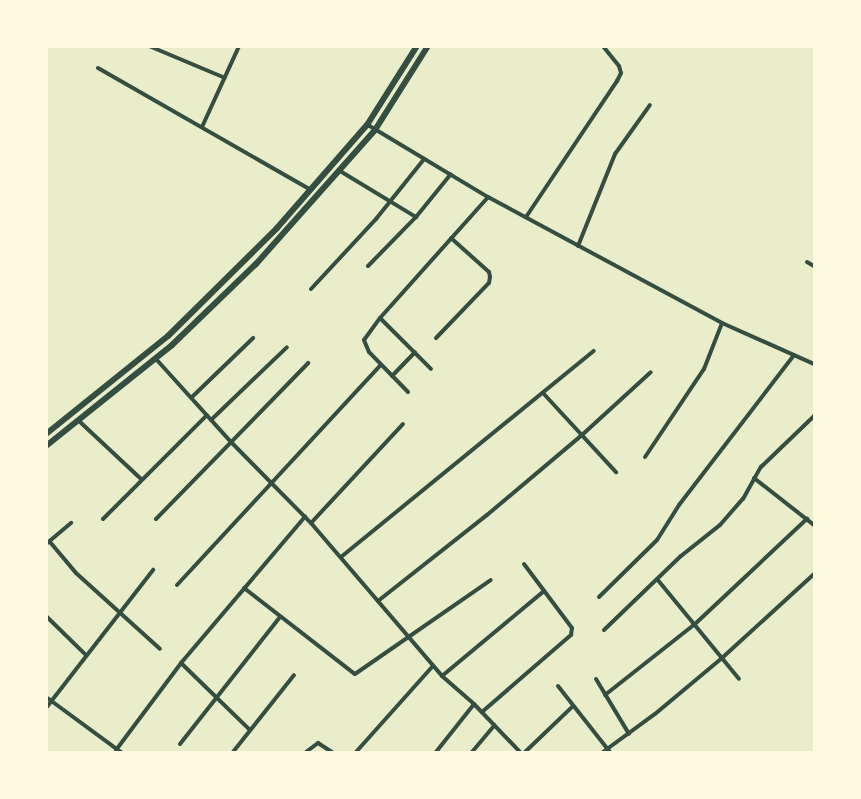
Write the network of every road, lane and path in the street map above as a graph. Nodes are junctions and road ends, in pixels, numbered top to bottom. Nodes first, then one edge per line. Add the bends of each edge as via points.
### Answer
1 (149, 46) edge
2 (239, 46) edge
3 (417, 46) edge
4 (428, 46) edge
5 (603, 46) edge
6 (98, 68) dead end
7 (225, 78) junction
8 (650, 105) dead end
9 (367, 125) junction
10 (202, 126) junction
11 (375, 130) junction
12 (424, 159) junction
13 (340, 171) junction
14 (451, 174) junction
15 (312, 190) junction
16 (489, 197) junction
17 (391, 202) junction
18 (416, 217) junction
19 (526, 217) junction
20 (452, 238) junction
21 (578, 246) junction
22 (807, 262) dead end
23 (368, 266) dead end
24 (814, 266) edge
25 (311, 289) dead end
26 (380, 318) junction
27 (722, 323) junction
28 (253, 338) dead end
29 (436, 338) dead end
30 (287, 347) dead end
31 (594, 351) dead end
32 (415, 352) junction
33 (794, 355) junction
34 (156, 359) junction
35 (308, 363) dead end
36 (814, 364) edge
37 (381, 365) junction
38 (431, 369) dead end
39 (651, 372) dead end
40 (392, 376) junction
41 (408, 392) dead end
42 (543, 393) junction
43 (192, 397) junction
44 (207, 415) junction
45 (814, 416) edge
46 (211, 420) junction
47 (79, 421) junction
48 (403, 424) dead end
49 (46, 434) edge
50 (582, 435) junction
51 (231, 442) junction
52 (46, 446) edge
53 (645, 457) dead end
54 (616, 472) dead end
55 (141, 478) junction
56 (754, 478) junction
57 (272, 483) junction
58 (305, 517) junction
59 (103, 519) dead end
60 (156, 519) dead end
61 (807, 519) junction
62 (71, 523) dead end
63 (311, 523) junction
64 (814, 525) edge
65 (48, 543) edge
66 (341, 557) junction
67 (524, 564) dead end
68 (153, 570) dead end
69 (814, 574) edge
70 (657, 579) junction
71 (491, 580) dead end
72 (177, 585) dead end
73 (244, 588) junction
74 (544, 591) junction
75 (599, 597) dead end
76 (378, 601) junction
77 (120, 612) junction
78 (46, 616) edge
79 (280, 617) junction
80 (694, 624) junction
81 (604, 630) dead end
82 (409, 638) junction
83 (160, 649) dead end
84 (86, 654) junction
85 (722, 658) junction
86 (181, 663) junction
87 (433, 666) junction
88 (294, 675) dead end
89 (442, 676) junction
90 (596, 679) dead end
91 (740, 679) dead end
92 (558, 686) dead end
93 (605, 695) junction
94 (46, 697) edge
95 (216, 698) junction
96 (51, 700) junction
97 (474, 704) junction
98 (573, 706) junction
99 (46, 708) edge
100 (482, 712) junction
101 (495, 725) junction
102 (250, 730) junction
103 (629, 734) junction
104 (180, 744) dead end
105 (116, 750) junction
106 (609, 751) edge
107 (121, 753) edge
108 (233, 753) edge
109 (306, 753) edge
110 (332, 753) edge
111 (356, 753) edge
112 (436, 753) edge
113 (472, 753) edge
114 (520, 753) edge
115 (525, 753) edge
116 (603, 753) edge

1 - 7 street
2 - 7 street
3 - 9 main road
4 - 11 main road
5 - 19 street via 621,73
6 - 10 street
7 - 10 street
8 - 21 street via 615,154
9 - 11 street
9 - 15 main road
10 - 15 street
11 - 12 street
11 - 13 main road
12 - 14 street
12 - 17 street
13 - 17 street
13 - 34 main road via 218,302
14 - 16 street
14 - 18 street
15 - 49 main road via 185,321
16 - 19 street
16 - 20 street
17 - 18 street
17 - 25 street
18 - 23 street
19 - 21 street
20 - 26 street
20 - 29 street via 490,277 489,283
21 - 27 street
22 - 24 street
26 - 32 street
26 - 37 street via 364,340
27 - 33 street
27 - 53 street via 704,369
28 - 43 street
30 - 46 street
31 - 42 street
32 - 38 street
32 - 40 street
33 - 36 street
33 - 75 street via 679,505 657,540
34 - 43 street
34 - 47 main road
35 - 51 street
37 - 40 street
37 - 57 street
39 - 50 street
40 - 41 street
42 - 50 street
42 - 66 street
43 - 44 street
44 - 46 street
44 - 55 street
45 - 56 street
46 - 51 street
47 - 52 main road
47 - 55 street
48 - 63 street
50 - 54 street
50 - 76 street
51 - 57 street
51 - 60 street
55 - 59 street
56 - 61 street
56 - 70 street via 734,511
57 - 58 street
57 - 72 street
58 - 63 street
58 - 73 street
61 - 64 street
61 - 80 street
62 - 65 street
63 - 66 street
65 - 77 street
66 - 76 street
67 - 74 street
68 - 77 street
69 - 85 street
70 - 80 street
70 - 81 street
71 - 82 street
73 - 79 street
73 - 86 street
74 - 89 street
74 - 100 street via 572,628 571,635
76 - 82 street
77 - 83 street
77 - 84 street
78 - 84 street
79 - 82 street via 354,674
79 - 95 street
80 - 85 street
80 - 93 street
82 - 87 street
84 - 96 street
85 - 91 street
85 - 103 street
86 - 95 street
86 - 105 street
87 - 89 street
87 - 111 street
88 - 102 street
89 - 97 street
90 - 93 street
92 - 98 street
93 - 103 street
94 - 96 street
95 - 102 street
95 - 104 street
96 - 99 street
96 - 105 street
97 - 100 street
97 - 112 street
98 - 106 street
98 - 115 street
100 - 101 street
101 - 113 street
101 - 114 street
102 - 108 street
103 - 106 street
105 - 107 street
106 - 116 street
109 - 110 street via 318,743

